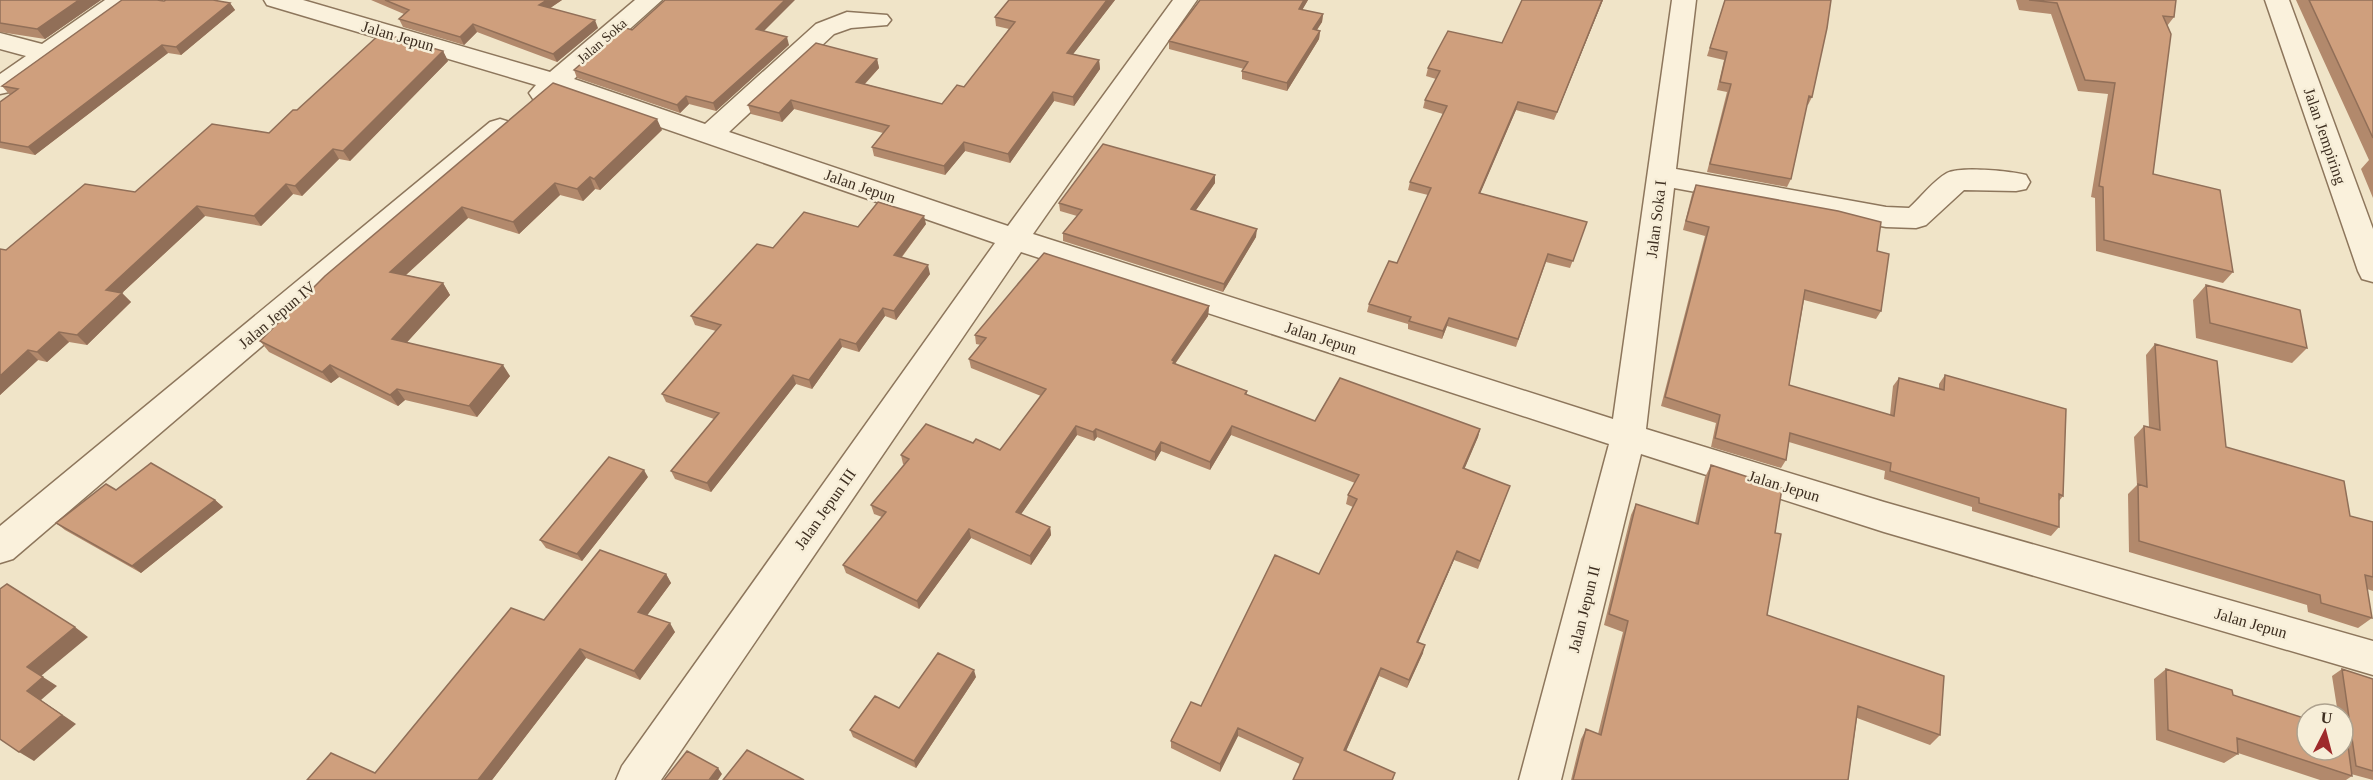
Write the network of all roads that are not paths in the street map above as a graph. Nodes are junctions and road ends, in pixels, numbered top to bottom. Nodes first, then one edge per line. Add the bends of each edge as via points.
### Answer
1 (122, 0) edge
2 (276, 0) edge
3 (650, 0) edge
4 (1185, 0) edge
5 (1684, 0) edge
6 (2277, 0) edge
7 (878, 20) dead end
8 (0, 41) edge
9 (45, 53) junction
10 (555, 82) junction
11 (0, 86) edge
12 (711, 134) junction
13 (1662, 176) junction
14 (2016, 182) dead end
15 (1014, 239) junction
16 (2373, 271) edge
17 (1628, 437) junction
18 (0, 548) edge
19 (2373, 658) edge
20 (637, 780) edge
21 (1540, 780) edge

1 - 9 street
2 - 10 street, Jalan Jepun
3 - 10 street, Jalan Soka
4 - 15 street, Jalan Jepun III
5 - 13 street, Jalan Soka I
6 - 16 street, Jalan Jempiring
7 - 12 street via 847,20 825,29
8 - 9 street
9 - 11 street
10 - 12 street, Jalan Jepun
10 - 18 street, Jalan Jepun IV
12 - 15 street, Jalan Jepun
13 - 14 street via 1886,217 1916,218 1957,180
13 - 17 street, Jalan Soka I
15 - 17 street, Jalan Jepun
15 - 20 street, Jalan Jepun III
17 - 19 street, Jalan Jepun via 1884,517
17 - 21 street, Jalan Jepun II

